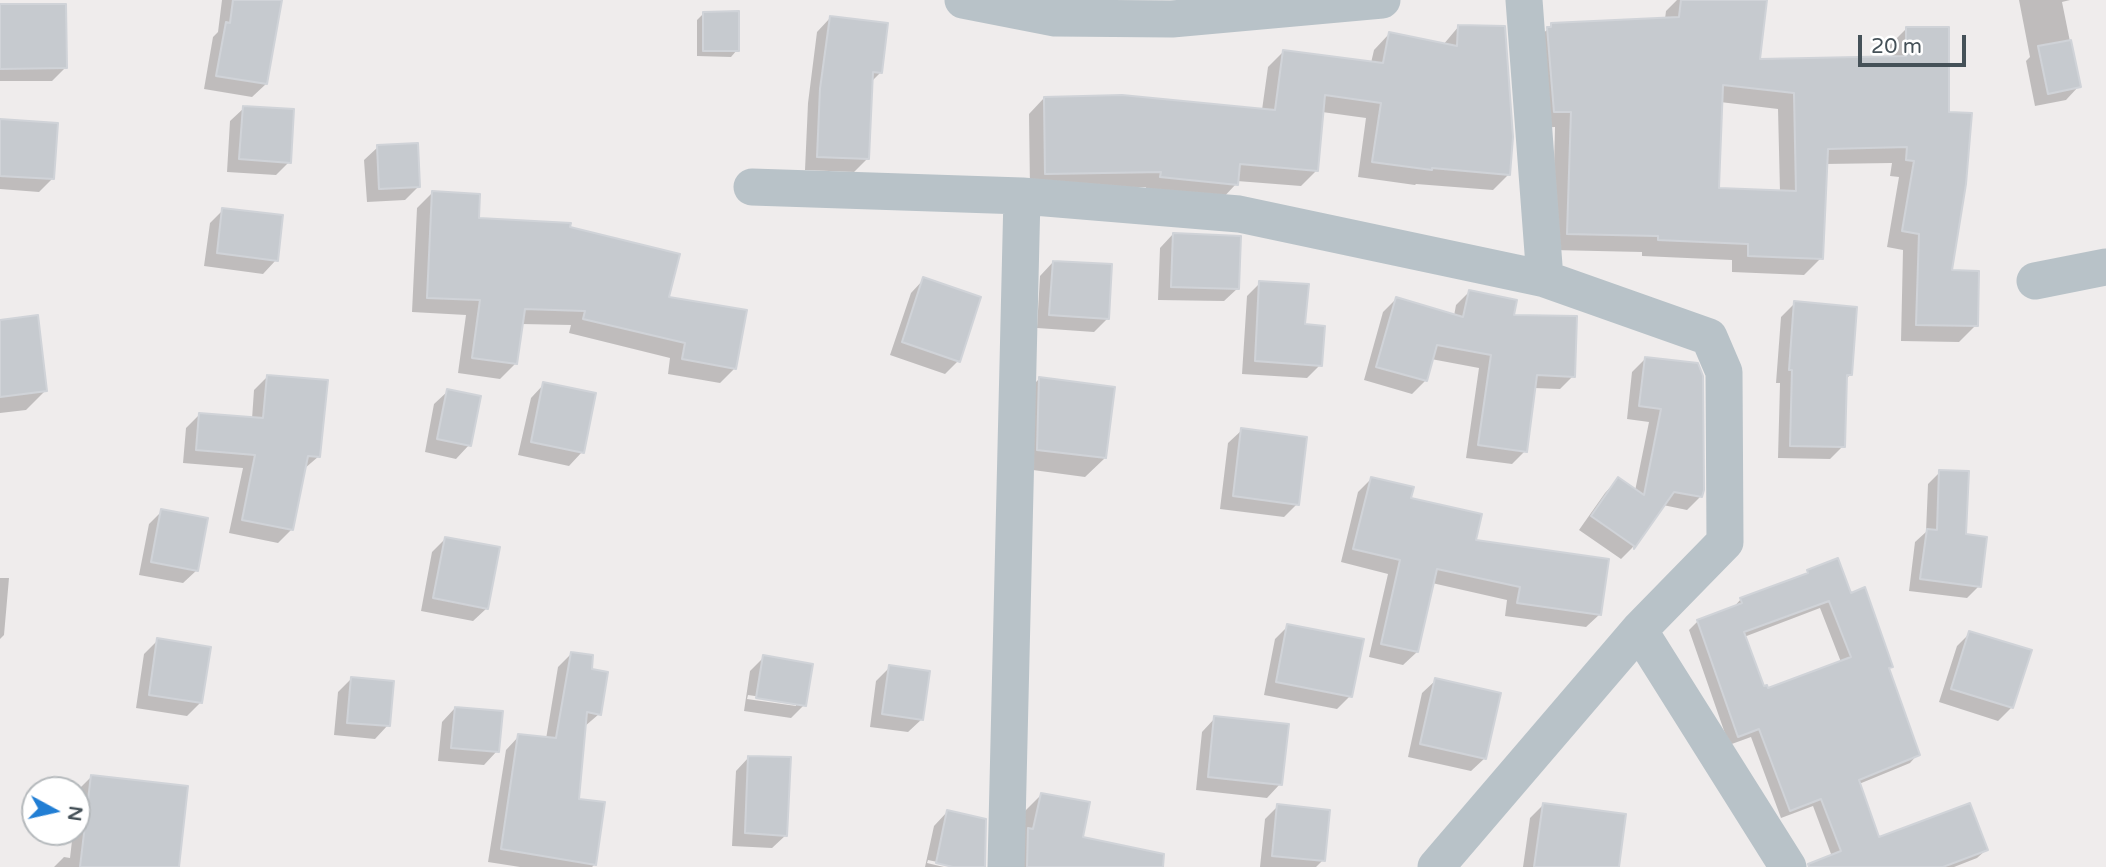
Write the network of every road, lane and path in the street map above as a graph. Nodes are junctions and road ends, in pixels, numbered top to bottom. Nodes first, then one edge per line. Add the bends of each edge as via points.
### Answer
1 (963, 0) edge
2 (1382, 0) edge
3 (1524, 0) edge
4 (752, 187) dead end
5 (1022, 196) junction
6 (2106, 267) edge
7 (1545, 279) junction
8 (2035, 281) dead end
9 (1639, 630) junction
10 (1006, 867) edge
11 (1436, 867) edge
12 (1788, 867) edge

1 - 2 street via 1055,18 1172,19
3 - 7 street
4 - 5 street
5 - 7 street via 1239,214
5 - 10 street
6 - 8 street
7 - 9 street via 1709,337 1724,372 1725,542
9 - 11 street
9 - 12 street

